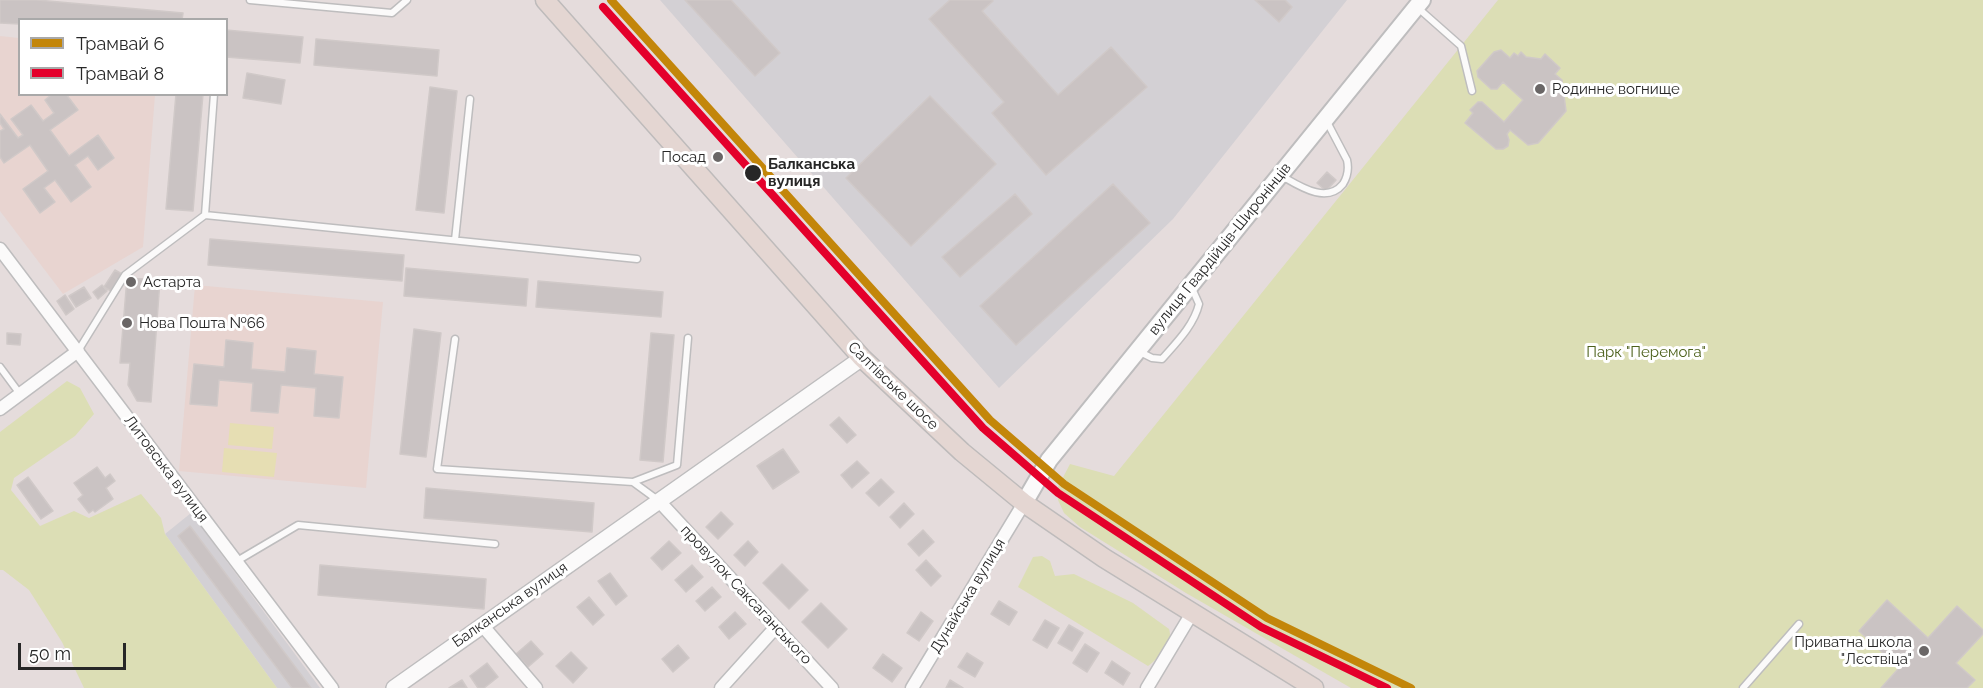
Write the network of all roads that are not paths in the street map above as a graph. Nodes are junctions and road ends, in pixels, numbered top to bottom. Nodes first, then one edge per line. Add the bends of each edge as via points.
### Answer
1 (250, 0) edge
2 (407, 0) edge
3 (545, 0) edge
4 (1419, 3) edge
5 (1473, 92) dead end
6 (214, 96) edge
7 (470, 99) dead end
8 (1326, 118) junction
9 (1280, 175) junction
10 (205, 215) junction
11 (455, 240) junction
12 (0, 249) edge
13 (637, 259) dead end
14 (1190, 285) junction
15 (688, 338) dead end
16 (455, 339) dead end
17 (1137, 350) junction
18 (78, 351) junction
19 (862, 358) junction
20 (0, 367) edge
21 (20, 394) junction
22 (0, 409) edge
23 (633, 482) junction
24 (659, 501) junction
25 (1024, 503) junction
26 (495, 544) dead end
27 (236, 562) junction
28 (1192, 613) junction
29 (1799, 624) dead end
30 (482, 625) junction
31 (776, 627) junction
32 (332, 688) edge
33 (394, 688) edge
34 (536, 688) edge
35 (721, 688) edge
36 (832, 688) edge
37 (912, 688) edge
38 (1147, 688) edge
39 (1314, 688) edge
40 (1743, 688) edge

1 - 2 lane via 392,13
3 - 19 main road, Салтівське шосе
4 - 5 lane via 1461,46
4 - 8 main road, вулиця Гвардійців-Широнінців
6 - 10 lane
7 - 11 lane
8 - 9 main road, вулиця Гвардійців-Широнінців
8 - 9 lane via 1347,160 1344,182 1333,191 1318,193
9 - 14 main road, вулиця Гвардійців-Широнінців
10 - 11 lane
10 - 18 lane via 125,275
11 - 13 lane
12 - 18 street, Литовська вулиця
14 - 17 main road, вулиця Гвардійців-Широнінців
14 - 17 lane via 1199,304 1196,317 1176,343 1162,358 1152,358
15 - 23 lane via 677,465
16 - 23 lane via 436,469
17 - 25 main road, вулиця Гвардійців-Широнінців via 1049,460
18 - 21 street
18 - 27 street, Литовська вулиця
19 - 24 street, Балканська вулиця
19 - 25 main road, Салтівське шосе via 962,452
20 - 21 lane
21 - 22 street
23 - 24 lane
24 - 30 street, Балканська вулиця
24 - 31 street, провулок Саксаганського
25 - 28 main road, Салтівське шосе
25 - 37 street, Дунайська вулиця
26 - 27 lane via 298,525
27 - 32 street, Литовська вулиця
28 - 38 street
28 - 39 main road, Салтівське шосе
29 - 40 lane
30 - 33 street, Балканська вулиця
30 - 34 street
31 - 35 street
31 - 36 street, провулок Саксаганського

